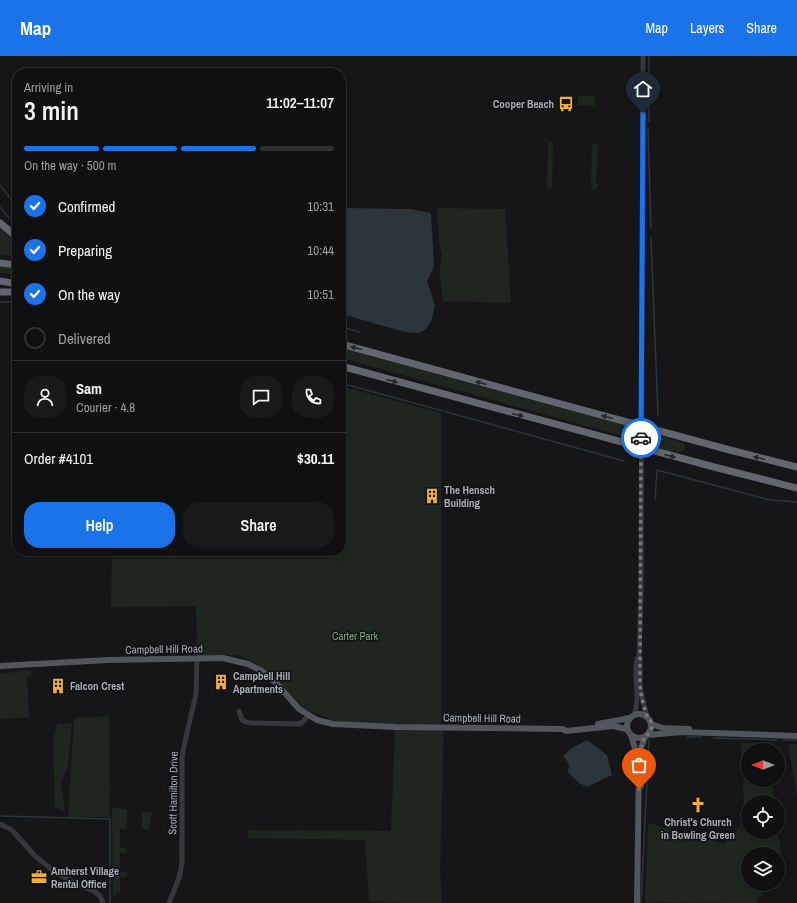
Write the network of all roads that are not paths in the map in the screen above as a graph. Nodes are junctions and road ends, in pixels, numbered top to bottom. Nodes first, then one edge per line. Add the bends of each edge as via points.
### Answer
1 (643, 56) edge
2 (0, 223) edge
3 (12, 233) edge
4 (0, 263) edge
5 (12, 264) edge
6 (0, 281) edge
7 (12, 283) edge
8 (0, 292) edge
9 (12, 292) edge
10 (346, 345) edge
11 (346, 367) edge
12 (797, 467) edge
13 (797, 488) edge
14 (639, 656) junction
15 (197, 659) junction
16 (0, 666) edge
17 (239, 711) dead end
18 (308, 715) junction
19 (632, 716) junction
20 (647, 716) junction
21 (652, 724) junction
22 (626, 728) junction
23 (563, 729) junction
24 (698, 733) junction
25 (630, 735) junction
26 (646, 736) junction
27 (797, 736) edge
28 (639, 789) junction
29 (0, 824) edge
30 (104, 903) edge
31 (169, 903) edge
32 (637, 903) edge

1 - 14 street
2 - 3 highway
4 - 5 highway
6 - 7 highway
8 - 9 highway
12 -> 10 highway
11 -> 13 highway via 707,466
14 - 19 street via 636,675 637,704
14 - 20 street via 640,688
15 - 16 main road, Campbell Hill Road via 108,660
15 - 18 main road, Campbell Hill Road via 223,658 254,666 270,677 296,706
15 - 31 street, Scott Hamilton Drive via 196,694 182,759 182,863
17 - 18 street via 242,720 252,723 299,724
18 - 23 main road, Campbell Hill Road via 323,722 342,725
19 - 20 main road
19 - 22 main road
19 - 23 main road, Campbell Hill Road
20 - 21 main road
21 - 24 main road via 663,728 688,729
21 - 26 main road
22 - 23 main road, Campbell Hill Road via 613,726 570,731
22 - 25 main road
24 - 26 main road via 669,732
24 - 27 main road
25 - 26 main road via 637,738
25 - 28 main road via 638,758
26 - 28 main road via 641,748 643,777
28 - 32 main road
29 - 30 street via 12,830 35,856 55,872 94,891

